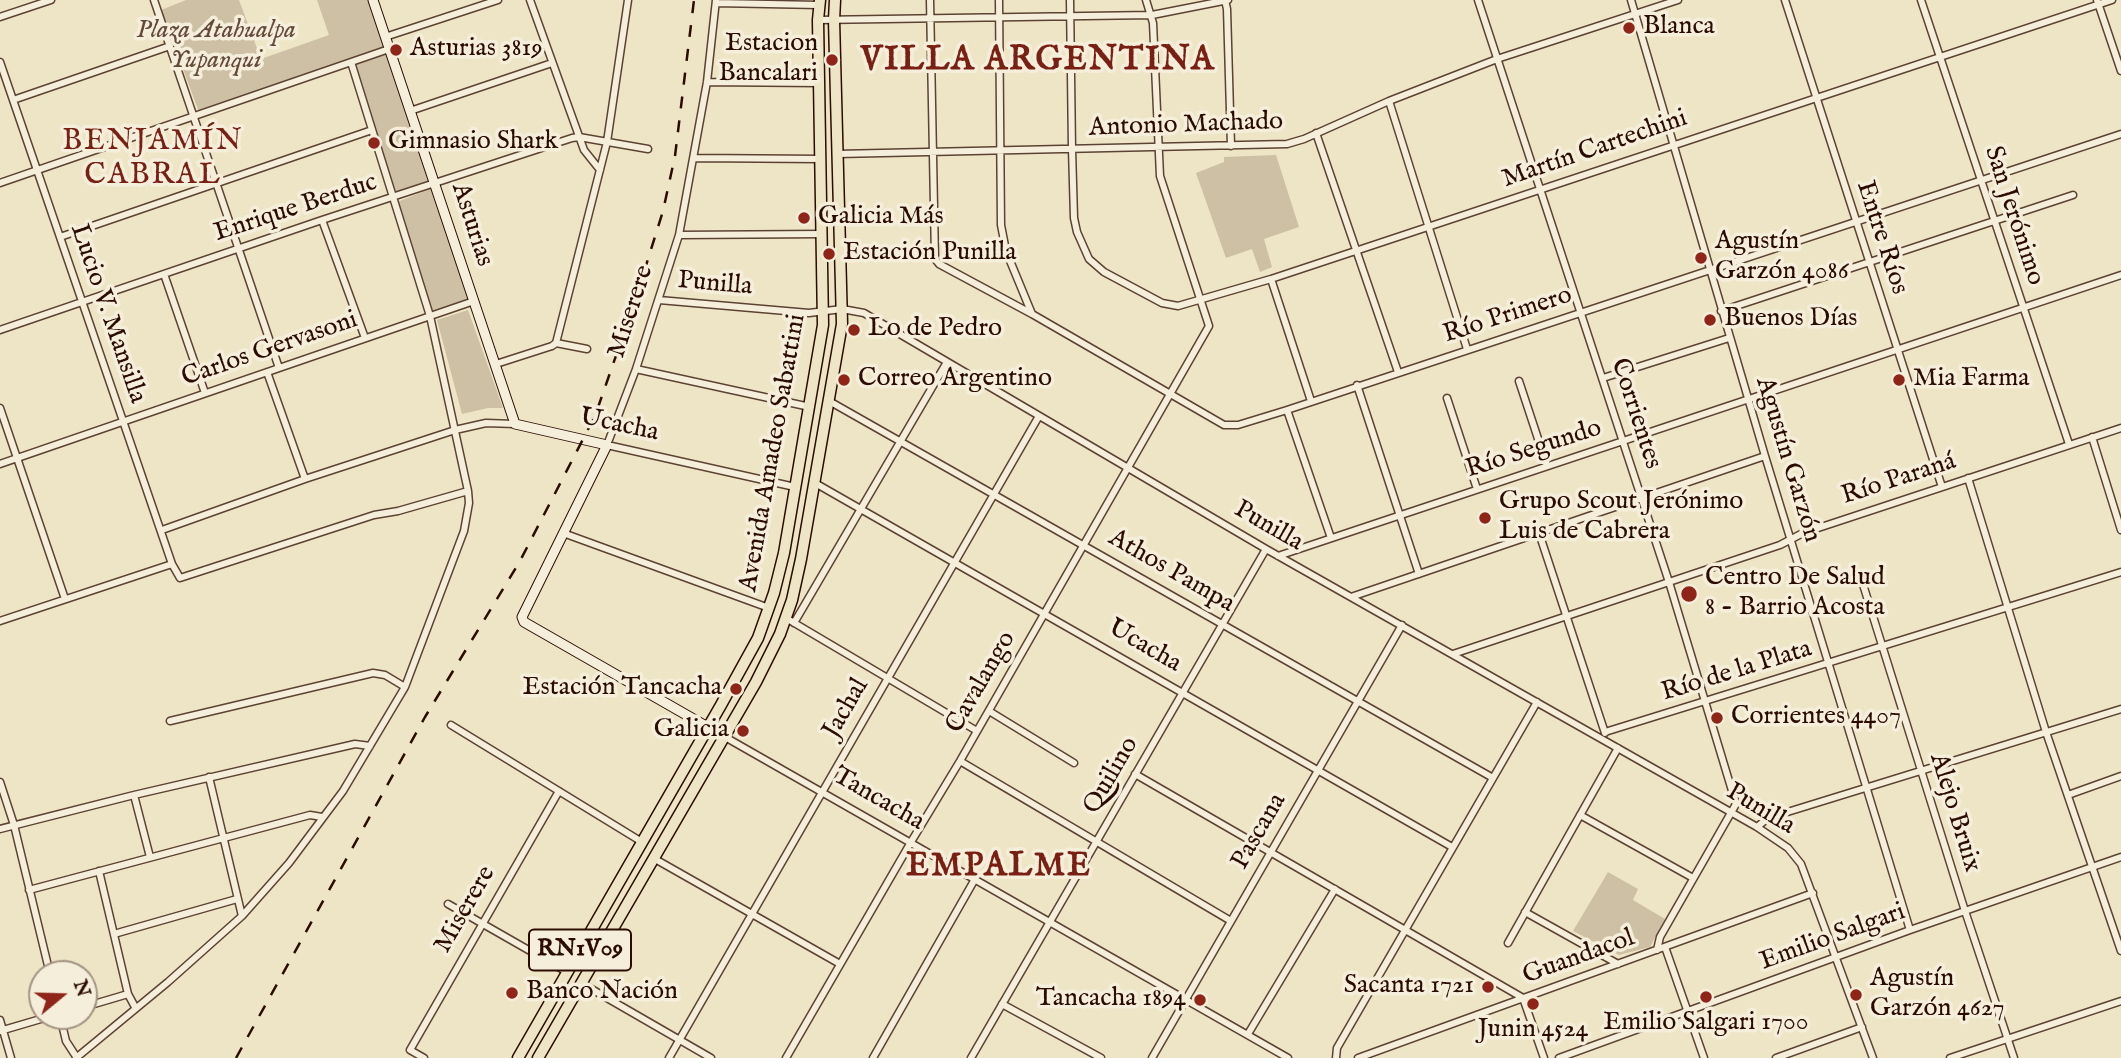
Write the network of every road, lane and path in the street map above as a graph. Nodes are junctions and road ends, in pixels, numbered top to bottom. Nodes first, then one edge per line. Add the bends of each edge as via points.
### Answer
1 (51, 0) edge
2 (154, 0) edge
3 (373, 0) edge
4 (498, 0) edge
5 (530, 0) edge
6 (628, 0) edge
7 (835, 0) edge
8 (930, 0) edge
9 (999, 0) edge
10 (1070, 0) edge
11 (1146, 0) edge
12 (1226, 0) edge
13 (1478, 0) edge
14 (1631, 0) edge
15 (1678, 0) edge
16 (1785, 0) edge
17 (1922, 0) edge
18 (2112, 0) edge
19 (716, 1) edge
20 (2098, 2) edge
21 (820, 3) edge
22 (1635, 14) junction
23 (1152, 15) junction
24 (0, 17) edge
25 (1070, 17) junction
26 (999, 18) junction
27 (930, 19) junction
28 (818, 20) junction
29 (834, 20) junction
30 (385, 37) junction
31 (170, 46) junction
32 (389, 49) junction
33 (1940, 56) junction
34 (1497, 59) junction
35 (0, 62) edge
36 (351, 62) junction
37 (552, 63) junction
38 (2121, 71) edge
39 (707, 82) junction
40 (820, 83) junction
41 (1816, 97) junction
42 (13, 100) junction
43 (1389, 101) junction
44 (410, 111) junction
45 (193, 116) junction
46 (372, 130) junction
47 (1316, 134) junction
48 (2121, 134) edge
49 (579, 137) junction
50 (607, 142) junction
51 (1674, 144) junction
52 (1231, 146) junction
53 (1158, 148) junction
54 (648, 149) dead end
55 (1072, 149) junction
56 (999, 150) junction
57 (932, 152) junction
58 (837, 154) junction
59 (694, 158) junction
60 (822, 159) junction
61 (600, 170) junction
62 (37, 171) junction
63 (1981, 181) junction
64 (0, 183) edge
65 (216, 183) junction
66 (435, 183) junction
67 (1540, 188) junction
68 (2073, 195) dead end
69 (393, 197) junction
70 (323, 220) junction
71 (1995, 220) junction
72 (1856, 222) junction
73 (1429, 226) junction
74 (823, 234) junction
75 (679, 235) junction
76 (60, 237) junction
77 (239, 248) junction
78 (1356, 250) junction
79 (1868, 262) junction
80 (1709, 270) junction
81 (164, 274) junction
82 (2121, 275) edge
83 (1270, 279) junction
84 (659, 300) junction
85 (1201, 300) junction
86 (474, 301) junction
87 (82, 302) junction
88 (2023, 307) junction
89 (842, 309) junction
90 (824, 311) junction
91 (1721, 311) junction
92 (1582, 312) junction
93 (1032, 314) junction
94 (430, 316) junction
95 (0, 330) edge
96 (365, 338) junction
97 (1729, 338) junction
98 (556, 343) junction
99 (587, 349) dead end
100 (1467, 349) junction
101 (1896, 350) junction
102 (947, 362) junction
103 (496, 364) junction
104 (279, 368) junction
105 (636, 369) junction
106 (267, 372) junction
107 (1398, 372) junction
108 (1603, 379) junction
109 (1519, 381) dead end
110 (1357, 385) junction
111 (205, 393) junction
112 (1170, 394) junction
113 (1447, 398) dead end
114 (1748, 399) junction
115 (829, 401) junction
116 (1311, 401) junction
117 (810, 407) junction
118 (0, 408) edge
119 (1287, 410) junction
120 (1039, 416) junction
121 (124, 420) junction
122 (515, 424) junction
123 (2121, 428) edge
124 (455, 430) junction
125 (2092, 437) junction
126 (901, 439) junction
127 (1623, 441) junction
128 (2069, 444) junction
129 (607, 445) junction
130 (1765, 456) junction
131 (17, 458) junction
132 (0, 464) edge
133 (1547, 466) junction
134 (1127, 467) junction
135 (1968, 478) junction
136 (305, 479) junction
137 (815, 483) junction
138 (795, 487) junction
139 (1942, 487) junction
140 (1477, 489) junction
141 (468, 491) junction
142 (994, 493) junction
143 (1641, 496) junction
144 (860, 508) junction
145 (1399, 515) junction
146 (162, 530) junction
147 (2121, 530) edge
148 (563, 533) junction
149 (1539, 533) junction
150 (1331, 538) junction
151 (1791, 539) junction
152 (1084, 544) junction
153 (1266, 549) junction
154 (1278, 556) junction
155 (954, 562) junction
156 (172, 564) junction
157 (2121, 572) edge
158 (1419, 574) junction
159 (1861, 578) dead end
160 (1669, 582) junction
161 (1351, 597) junction
162 (65, 599) junction
163 (2008, 607) junction
164 (769, 608) junction
165 (1044, 614) junction
166 (1567, 616) junction
167 (522, 617) joint
168 (790, 620) junction
169 (0, 621) edge
170 (1223, 623) junction
171 (1402, 625) junction
172 (1882, 646) junction
173 (1453, 654) junction
174 (1829, 664) junction
175 (888, 677) junction
176 (405, 687) junction
177 (1182, 693) junction
178 (1358, 701) junction
179 (1538, 702) junction
180 (1706, 703) junction
181 (2121, 709) edge
182 (989, 711) junction
183 (170, 721) dead end
184 (451, 725) dead end
185 (708, 727) junction
186 (977, 731) junction
187 (2046, 732) junction
188 (1604, 736) junction
189 (725, 737) junction
190 (370, 746) junction
191 (1618, 748) junction
192 (960, 761) junction
193 (1074, 763) dead end
194 (1318, 771) junction
195 (1921, 771) junction
196 (1135, 775) junction
197 (2121, 776) edge
198 (209, 777) junction
199 (1493, 778) junction
200 (0, 782) edge
201 (1867, 789) junction
202 (559, 791) junction
203 (822, 792) junction
204 (134, 795) junction
205 (2068, 795) junction
206 (1731, 814) junction
207 (1580, 815) junction
208 (322, 817) junction
209 (14, 825) junction
210 (1757, 827) junction
211 (0, 829) edge
212 (223, 837) junction
213 (1096, 841) junction
214 (642, 842) junction
215 (911, 842) junction
216 (1452, 847) junction
217 (1271, 852) junction
218 (149, 857) junction
219 (2121, 857) edge
220 (655, 859) junction
221 (2091, 867) junction
222 (99, 871) junction
223 (1693, 878) junction
224 (975, 879) junction
225 (1335, 889) junction
226 (29, 890) junction
227 (1812, 893) junction
228 (237, 899) junction
229 (448, 904) dead end
230 (1525, 912) junction
231 (1965, 912) junction
232 (751, 914) junction
233 (242, 916) junction
234 (1050, 921) junction
235 (1231, 921) junction
236 (483, 924) junction
237 (1405, 929) junction
238 (1910, 930) junction
239 (114, 934) junction
240 (1508, 943) dead end
241 (1661, 948) junction
242 (2121, 951) edge
243 (1836, 957) junction
244 (46, 960) edge
245 (840, 964) junction
246 (1618, 964) junction
247 (567, 972) junction
248 (581, 983) junction
249 (128, 995) junction
250 (1523, 998) junction
251 (1186, 999) junction
252 (2121, 1001) edge
253 (98, 1003) edge
254 (1002, 1004) junction
255 (135, 1007) junction
256 (1688, 1011) junction
257 (0, 1020) edge
258 (28, 1023) edge
259 (1861, 1027) junction
260 (2, 1030) edge
261 (63, 1030) edge
262 (1248, 1034) junction
263 (2008, 1038) junction
264 (679, 1040) junction
265 (1372, 1056) edge
266 (11, 1058) edge
267 (77, 1058) edge
268 (424, 1058) edge
269 (518, 1058) edge
270 (538, 1058) edge
271 (668, 1058) edge
272 (711, 1058) edge
273 (786, 1058) edge
274 (873, 1058) edge
275 (971, 1058) edge
276 (1101, 1058) edge
277 (1152, 1058) edge
278 (1288, 1058) edge
279 (1336, 1058) edge
280 (1358, 1058) edge
281 (1544, 1058) edge
282 (1559, 1058) edge
283 (1704, 1058) edge
284 (1776, 1058) edge
285 (1873, 1058) edge
286 (1950, 1058) edge
287 (2014, 1058) edge

1 - 24 street
2 - 31 street
3 - 30 street, Asturias
4 - 30 street
5 - 37 street
6 - 50 street
7 - 29 main road, Avenida Amadeo Sabattini / RN1V09
8 - 27 street
9 - 26 street
10 - 25 street
11 - 23 street
12 - 23 street
12 - 52 street
13 - 34 street, Corrientes
14 - 22 street, Agustín Garzón
15 - 22 street, Antonio Machado
16 - 41 street, Entre Ríos
17 - 33 street, San Jerónimo
18 - 20 street, Martín Cartechini
19 - 21 street
19 - 39 street, Miserere
20 - 33 street, Martín Cartechini
20 - 38 street
21 - 28 main road, Avenida Amadeo Sabattini / RN1V09
22 - 34 street, Antonio Machado
22 - 51 street, Agustín Garzón
23 - 25 street
23 - 53 street
25 - 26 street
25 - 55 street
26 - 27 street
26 - 56 street
27 - 29 street
27 - 57 street
28 - 29 street
28 - 40 main road, Avenida Amadeo Sabattini / RN1V09
29 - 58 main road, Avenida Amadeo Sabattini / RN1V09
30 - 32 street, Asturias
31 - 42 street
31 - 45 street
32 - 36 street
32 - 44 street, Asturias
33 - 41 street, Martín Cartechini
33 - 63 street, San Jerónimo
34 - 43 street, Antonio Machado
34 - 67 street, Corrientes
35 - 42 street, Lucio V. Mansilla
36 - 45 street
36 - 46 street
37 - 44 street
37 - 49 street
39 - 40 street
39 - 59 street, Miserere
40 - 60 main road, Avenida Amadeo Sabattini / RN1V09
41 - 51 street, Martín Cartechini
41 - 72 street, Entre Ríos
42 - 62 street, Lucio V. Mansilla
43 - 47 street, Antonio Machado
43 - 73 street
44 - 66 street, Asturias
45 - 62 street
45 - 65 street
46 - 65 street
46 - 69 street
47 - 52 street, Antonio Machado via 1287,144
47 - 78 street
48 - 63 street, Río Primero
49 - 50 street, Enrique Berduc
49 - 61 street
49 - 66 street, Enrique Berduc
50 - 54 street, Enrique Berduc
50 - 61 street
51 - 67 street, Martín Cartechini
51 - 80 street, Agustín Garzón
52 - 53 street, Antonio Machado
53 - 55 street, Antonio Machado
53 - 85 street via 1161,183
55 - 56 street, Antonio Machado
55 - 85 street, Martín Cartechini via 1074,218 1083,249 1095,265 1162,303 1178,306
56 - 57 street, Antonio Machado
56 - 93 street via 1002,237
57 - 58 street, Antonio Machado
57 - 93 street, Río Primero via 935,259
58 - 89 main road, Avenida Amadeo Sabattini / RN1V09
59 - 60 street
59 - 75 street, Miserere
60 - 74 main road, Avenida Amadeo Sabattini / RN1V09
61 - 98 street
62 - 64 street
62 - 76 street, Lucio V. Mansilla
63 - 71 street, San Jerónimo
63 - 72 street, Río Primero
65 - 76 street
65 - 77 street
66 - 69 street, Enrique Berduc
66 - 86 street, Asturias
67 - 73 street, Martín Cartechini
67 - 92 street, Corrientes
68 - 71 street
69 - 70 street, Enrique Berduc
69 - 94 street
70 - 77 street, Enrique Berduc
70 - 96 street
71 - 79 street
71 - 88 street, San Jerónimo
72 - 79 street, Entre Ríos
72 - 80 street, Río Primero
73 - 78 street, Martín Cartechini
73 - 100 street
74 - 75 street
74 - 90 main road, Avenida Amadeo Sabattini / RN1V09
75 - 84 street, Miserere
76 - 87 street, Lucio V. Mansilla
77 - 81 street, Enrique Berduc
77 - 104 street
78 - 83 street, Martín Cartechini
78 - 107 street
79 - 91 street
79 - 101 street, Entre Ríos
80 - 91 street, Agustín Garzón
80 - 92 street, Río Primero
81 - 87 street, Enrique Berduc
81 - 111 street
82 - 88 street, Río Segundo
83 - 85 street, Martín Cartechini
83 - 116 street
84 - 90 street, Punilla
84 - 105 street, Miserere
85 - 112 street, Cavalango via 1209,326
86 - 94 street, Carlos Gervasoni
86 - 103 street, Asturias
87 - 95 street, Enrique Berduc
87 - 121 street, Lucio V. Mansilla
88 - 101 street, Río Segundo
88 - 128 street, San Jerónimo
89 - 90 street, Punilla
89 - 102 street, Punilla via 864,313
89 - 115 main road, Avenida Amadeo Sabattini / RN1V09
90 - 117 main road, Avenida Amadeo Sabattini / RN1V09
91 - 97 street, Agustín Garzón
92 - 100 street, Río Primero
92 - 108 street, Corrientes
93 - 112 street, Río Primero
94 - 96 street, Carlos Gervasoni
94 - 124 street
96 - 104 street, Carlos Gervasoni
97 - 108 street
97 - 114 street, Agustín Garzón
98 - 99 street
98 - 103 street
100 - 107 street, Río Primero
101 - 114 street, Río Segundo
101 - 139 street, Entre Ríos
102 - 120 street, Punilla
102 - 126 street
103 - 122 street, Asturias
104 - 106 street, Carlos Gervasoni
105 - 117 street
105 - 129 street, Miserere
106 - 111 street, Carlos Gervasoni
106 - 136 street
107 - 110 street, Río Primero
108 - 127 street, Corrientes
109 - 133 street
110 - 116 street, Río Primero
110 - 145 street
111 - 121 street, Carlos Gervasoni
112 - 119 street, Río Primero via 1224,425
112 - 134 street, Cavalango
113 - 140 street
114 - 127 street, Río Segundo
114 - 130 street, Agustín Garzón
115 - 126 street, Athos Pampa
115 - 137 main road, Avenida Amadeo Sabattini / RN1V09
116 - 119 street, Río Primero
117 - 138 main road, Avenida Amadeo Sabattini / RN1V09
118 - 131 street
119 - 150 street
120 - 134 street, Punilla
120 - 142 street, Jachal
121 - 131 street, Carlos Gervasoni
121 - 146 street, Lucio V. Mansilla
122 - 124 street via 486,423
122 - 129 street, Ucacha
123 - 125 street, Río Paraná
124 - 136 street
124 - 141 street
125 - 128 street, Río Paraná
125 - 147 street
126 - 142 street, Athos Pampa
126 - 144 street
127 - 133 street, Río Segundo
127 - 143 street, Corrientes
128 - 135 street, Río Paraná
129 - 138 street, Ucacha
129 - 148 street, Miserere
130 - 143 street
130 - 151 street, Agustín Garzón
131 - 132 street, Carlos Gervasoni
131 - 162 street
133 - 140 street, Río Segundo
134 - 152 street, Cavalango
134 - 153 street, Punilla
135 - 139 street, Río Paraná
135 - 163 street
136 - 146 street
137 - 144 street, Ucacha
137 - 168 main road, Avenida Amadeo Sabattini / RN1V09
138 - 164 main road, Avenida Amadeo Sabattini / RN1V09
139 - 151 street, Río Paraná
140 - 145 street, Río Segundo
141 - 156 street, Lucio V. Mansilla via 363,518 180,578
141 - 176 street via 464,531
142 - 152 street, Athos Pampa
142 - 155 street, Jachal
143 - 149 street
143 - 160 street, Corrientes
144 - 155 street, Ucacha
144 - 168 street
145 - 150 street, Río Segundo
145 - 158 street
146 - 156 street, Lucio V. Mansilla
148 - 164 street
148 - 167 street, Miserere
149 - 158 street
149 - 166 street
150 - 154 street, Río Segundo
151 - 160 street, Río Paraná
151 - 174 street, Agustín Garzón
152 - 165 street, Cavalango
152 - 170 street, Athos Pampa
153 - 154 street, Punilla
153 - 170 street, Quilino
154 - 161 street, Punilla
155 - 165 street, Ucacha
155 - 175 street, Jachal
156 - 162 street
157 - 163 street, Río de la Plata
158 - 161 street
159 - 172 street, Alejo Bruix
160 - 166 street, Río Paraná
160 - 180 street, Corrientes
161 - 171 street, Punilla
162 - 169 street
163 - 172 street, Río de la Plata
163 - 187 street
164 - 185 main road, Avenida Amadeo Sabattini / RN1V09 via 758,638
165 - 177 street, Ucacha
165 - 182 street, Cavalango
166 - 173 street, Río Paraná
166 - 188 street
167 - 185 street, Tancacha
168 - 175 street
168 - 189 main road, Avenida Amadeo Sabattini / RN1V09
170 - 177 street, Quilino
170 - 178 street, Athos Pampa
171 - 173 street, Punilla
171 - 178 street, Pascana
172 - 174 street, Río de la Plata
172 - 195 street, Alejo Bruix
173 - 179 street, Punilla
174 - 180 street, Río de la Plata
174 - 201 street, Agustín Garzón
175 - 186 street
175 - 203 street, Jachal
176 - 183 street via 373,673
176 - 190 street
177 - 194 street, Ucacha
177 - 196 street, Quilino
178 - 194 street, Pascana
178 - 199 street, Athos Pampa
179 - 188 street, Punilla
179 - 199 street
180 - 188 street, Río de la Plata
180 - 206 street, Corrientes via 1736,804
181 - 187 street
182 - 186 street, Cavalango
182 - 193 street
184 - 202 street
185 - 189 street, Tancacha
185 - 214 main road, Avenida Amadeo Sabattini / RN1V09
186 - 192 street, Cavalango
187 - 195 street
187 - 205 street
188 - 191 street, Punilla
189 - 203 street, Tancacha
189 - 220 main road, Avenida Amadeo Sabattini / RN1V09
190 - 198 street via 355,744
190 - 208 street
191 - 206 street, Punilla
191 - 207 street
192 - 213 street
192 - 215 street, Cavalango
194 - 216 street, Ucacha
194 - 217 street, Pascana
195 - 201 street
195 - 231 street, Alejo Bruix
196 - 213 street, Quilino
196 - 217 street
197 - 205 street
198 - 204 street
198 - 212 street
199 - 216 street
200 - 209 street
201 - 210 street via 1768,818
201 - 238 street, Agustín Garzón
202 - 214 street
202 - 236 street, Miserere
203 - 215 street, Tancacha
203 - 232 street, Jachal
204 - 209 street
204 - 218 street
205 - 221 street
206 - 210 street, Punilla
206 - 223 street
207 - 223 street
207 - 230 street
208 - 212 street via 310,815
208 - 233 street
209 - 211 street
209 - 226 street
210 - 227 street, Punilla via 1796,856
212 - 218 street
212 - 228 street
213 - 234 street, Quilino
213 - 235 street
214 - 247 main road, Avenida Amadeo Sabattini / RN1V09
215 - 224 street, Tancacha
215 - 245 street, Cavalango
216 - 237 street
217 - 225 street
217 - 235 street, Pascana
218 - 222 street
219 - 221 street, Emilio Salgari
220 - 232 street
220 - 248 main road, Avenida Amadeo Sabattini / RN1V09
221 - 231 street, Emilio Salgari
221 - 242 street
222 - 226 street
222 - 239 street
223 - 241 street via 1660,937
224 - 234 street, Tancacha
224 - 274 street
225 - 237 street
225 - 262 street
226 - 244 street
227 - 241 street, Guandacol
227 - 243 street
228 - 233 street
228 - 239 street
229 - 236 street
230 - 240 street
230 - 246 street
231 - 238 street, Emilio Salgari
231 - 263 street, Alejo Bruix
232 - 245 street
232 - 264 street, Jachal
233 - 255 street
234 - 251 street, Tancacha
234 - 254 street, Quilino
235 - 251 street, Pascana
236 - 247 street
236 - 268 street, Miserere via 410,1050
237 - 250 street
237 - 279 street via 1337,1048
238 - 243 street, Emilio Salgari
239 - 249 street
241 - 246 street, Guandacol
241 - 256 street
243 - 256 street, Emilio Salgari
243 - 259 street
245 - 273 street, Cavalango
246 - 250 street, Guandacol
247 - 269 main road, Avenida Amadeo Sabattini / RN1V09
248 - 264 street
248 - 270 main road, Avenida Amadeo Sabattini / RN1V09
249 - 253 street
249 - 255 street
250 - 265 street, Guandacol
250 - 281 street
251 - 262 street, Tancacha
251 - 277 street, Pascana
252 - 263 street
254 - 275 street, Quilino
254 - 276 street
255 - 267 street
256 - 282 street, Emilio Salgari
256 - 283 street
257 - 260 street
258 - 260 street
259 - 284 street
259 - 285 street
260 - 266 street
261 - 267 street
262 - 278 street, Tancacha
263 - 286 street
263 - 287 street, Alejo Bruix
264 - 271 street, Jachal
264 - 272 street
265 - 280 street, Guandacol

